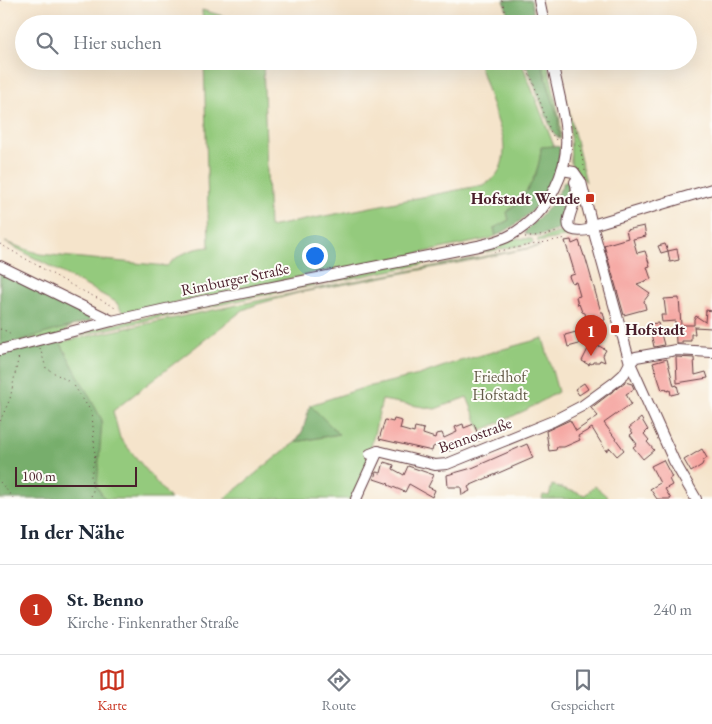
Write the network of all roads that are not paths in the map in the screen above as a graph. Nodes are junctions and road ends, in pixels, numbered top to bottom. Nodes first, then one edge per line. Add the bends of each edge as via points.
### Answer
1 (539, 0) edge
2 (542, 15) edge
3 (554, 70) edge
4 (562, 170) junction
5 (712, 189) edge
6 (571, 210) junction
7 (588, 212) junction
8 (592, 227) junction
9 (0, 266) edge
10 (116, 320) junction
11 (0, 350) edge
12 (712, 352) edge
13 (630, 363) junction
14 (356, 499) edge
15 (696, 499) edge

1 - 2 street
3 - 4 street, Rimburger Straße via 565,126
4 - 6 street via 573,178 578,187
4 - 7 street via 574,172 581,182
4 - 10 street, Rimburger Straße via 554,192 538,214 499,240
5 - 8 street
6 - 7 street
6 - 8 street via 569,228 575,231
7 - 8 street
8 - 13 street
9 - 10 street
10 - 11 street, Rimburger Straße
12 - 13 street via 664,351 636,357
13 - 14 street, Bennostraße via 624,374 582,406 447,464 435,465 374,453
13 - 15 street via 674,461

